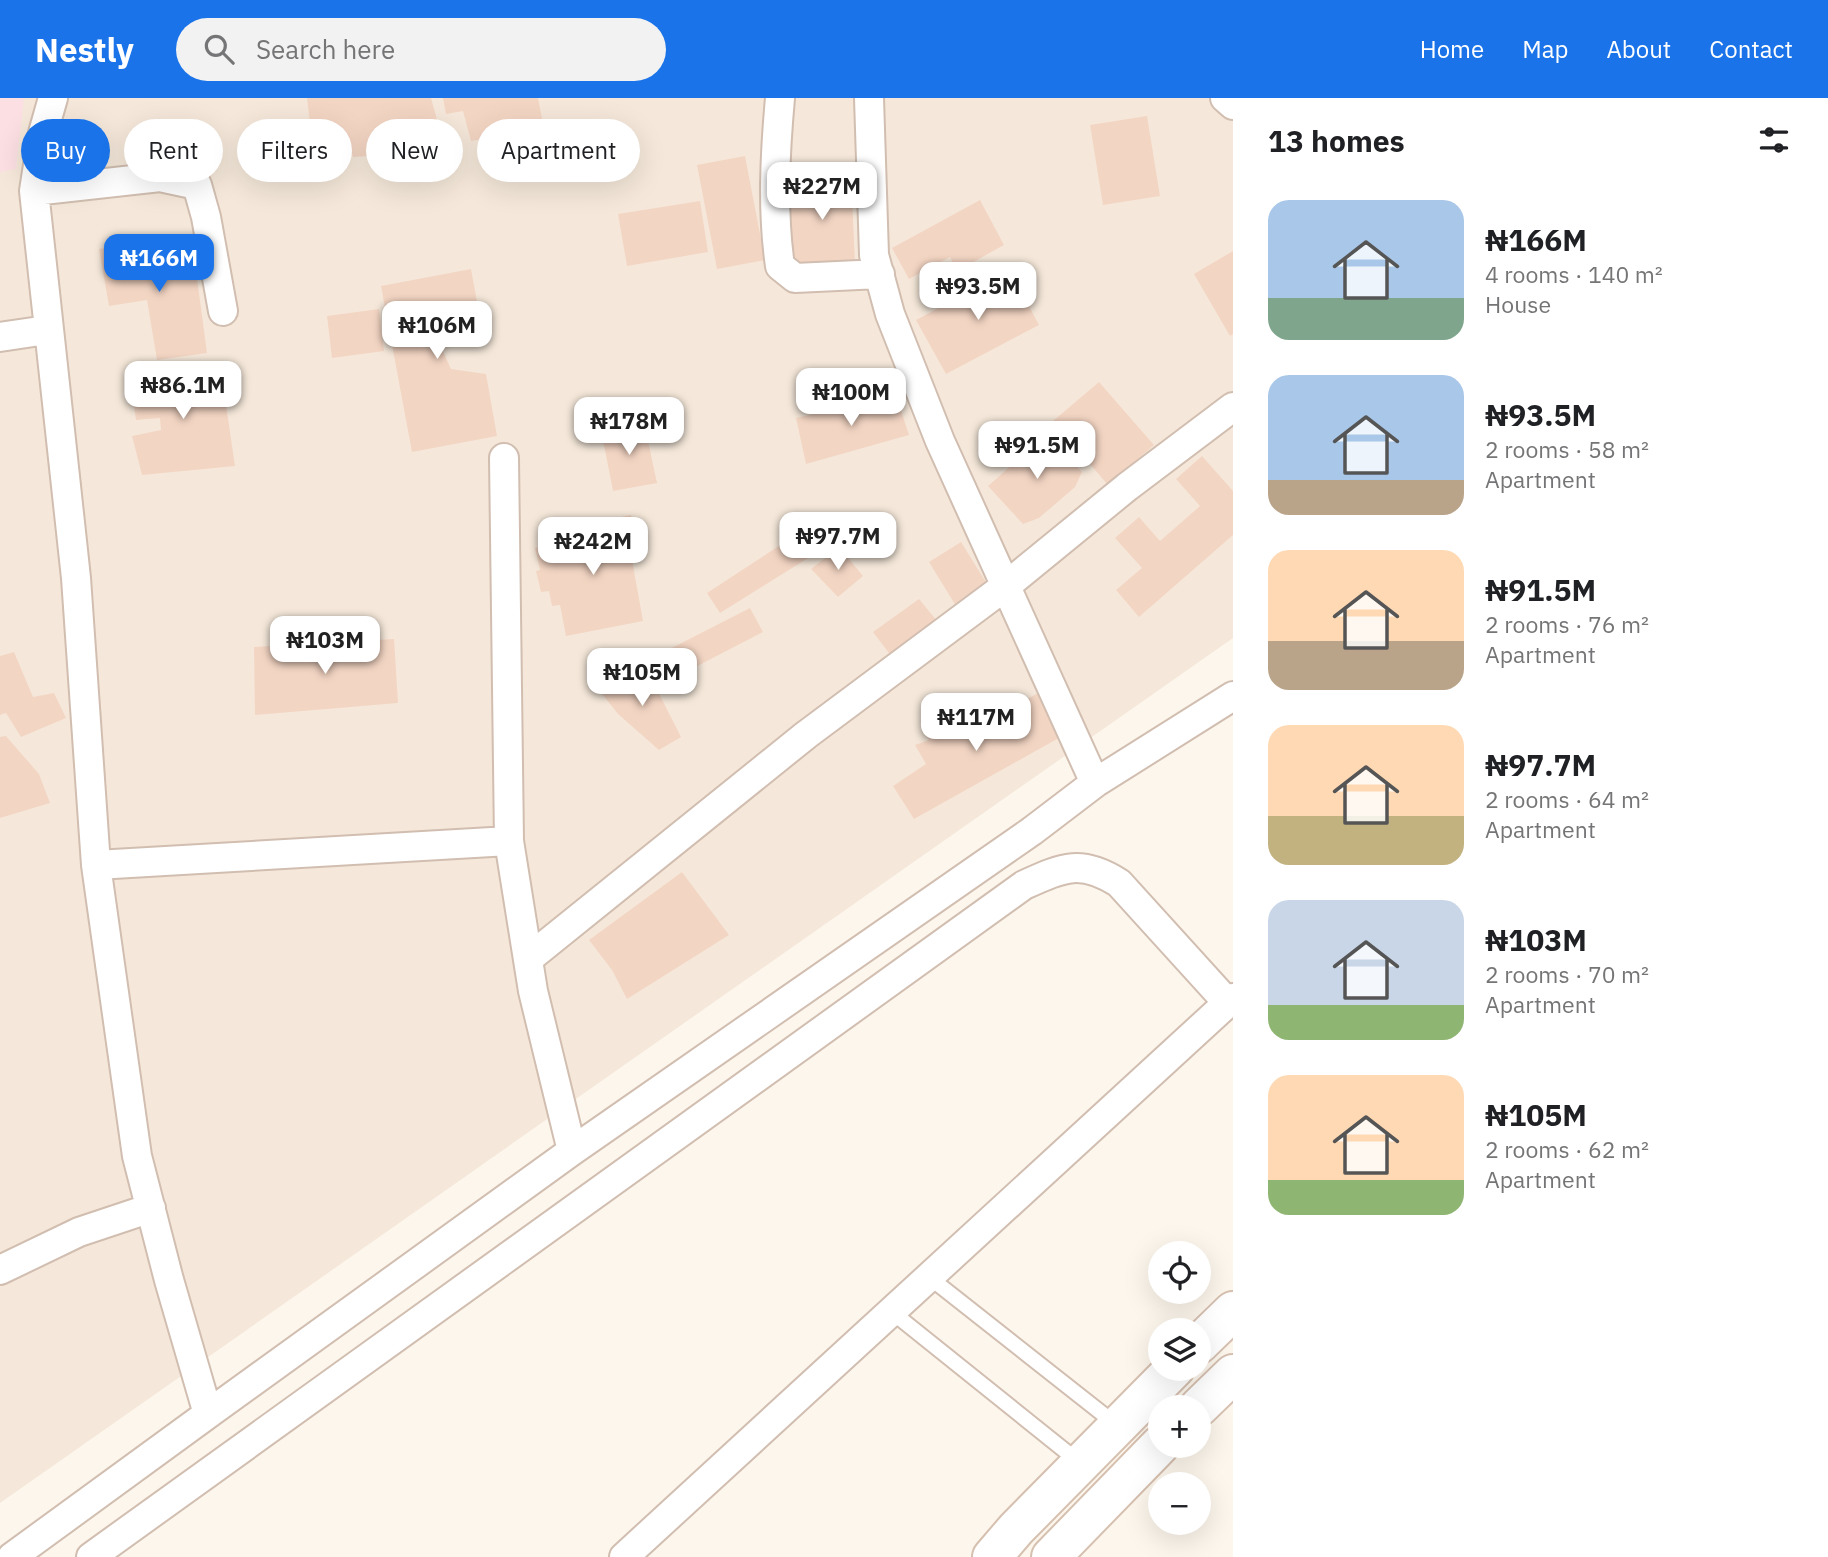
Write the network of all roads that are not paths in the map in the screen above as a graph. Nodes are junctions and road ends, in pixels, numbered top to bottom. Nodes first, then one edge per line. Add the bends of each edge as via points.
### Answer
1 (53, 98) edge
2 (780, 98) edge
3 (869, 98) edge
4 (1225, 98) edge
5 (1233, 105) edge
6 (34, 191) junction
7 (880, 274) junction
8 (223, 311) dead end
9 (47, 330) junction
10 (0, 337) edge
11 (1233, 407) edge
12 (504, 458) dead end
13 (1007, 585) junction
14 (1233, 696) edge
15 (1095, 783) junction
16 (509, 841) junction
17 (96, 864) junction
18 (528, 959) junction
19 (1231, 1001) edge
20 (572, 1151) junction
21 (150, 1208) junction
22 (0, 1270) edge
23 (929, 1277) junction
24 (1233, 1311) edge
25 (892, 1312) junction
26 (1211, 1332) edge
27 (1233, 1374) edge
28 (1163, 1381) edge
29 (1211, 1395) edge
30 (208, 1414) junction
31 (1119, 1427) junction
32 (1148, 1457) edge
33 (1082, 1464) junction
34 (12, 1557) edge
35 (91, 1557) edge
36 (624, 1557) edge
37 (992, 1557) edge
38 (1051, 1557) edge

1 - 6 street
2 - 7 street via 776,144 780,266 795,278
3 - 7 street via 874,255
4 - 5 street
6 - 8 street via 160,177 197,185
6 - 9 street
7 - 13 street via 890,314 940,441
9 - 10 street
9 - 17 street via 76,578
11 - 13 street
12 - 16 street
13 - 15 street
13 - 18 street via 806,735
14 - 15 street
15 - 20 street
16 - 17 street
16 - 18 street
17 - 21 street via 137,1156
18 - 20 street
19 - 23 street
19 - 35 street via 1119,883 1098,870 1074,867 1024,885
20 - 30 street
21 - 22 street via 79,1232
21 - 30 street
23 - 25 street
23 - 31 lane
24 - 26 main road
25 - 33 lane
25 - 36 street
27 - 29 main road
28 - 31 main road
30 - 34 street
31 - 33 main road
32 - 38 main road
33 - 37 main road

